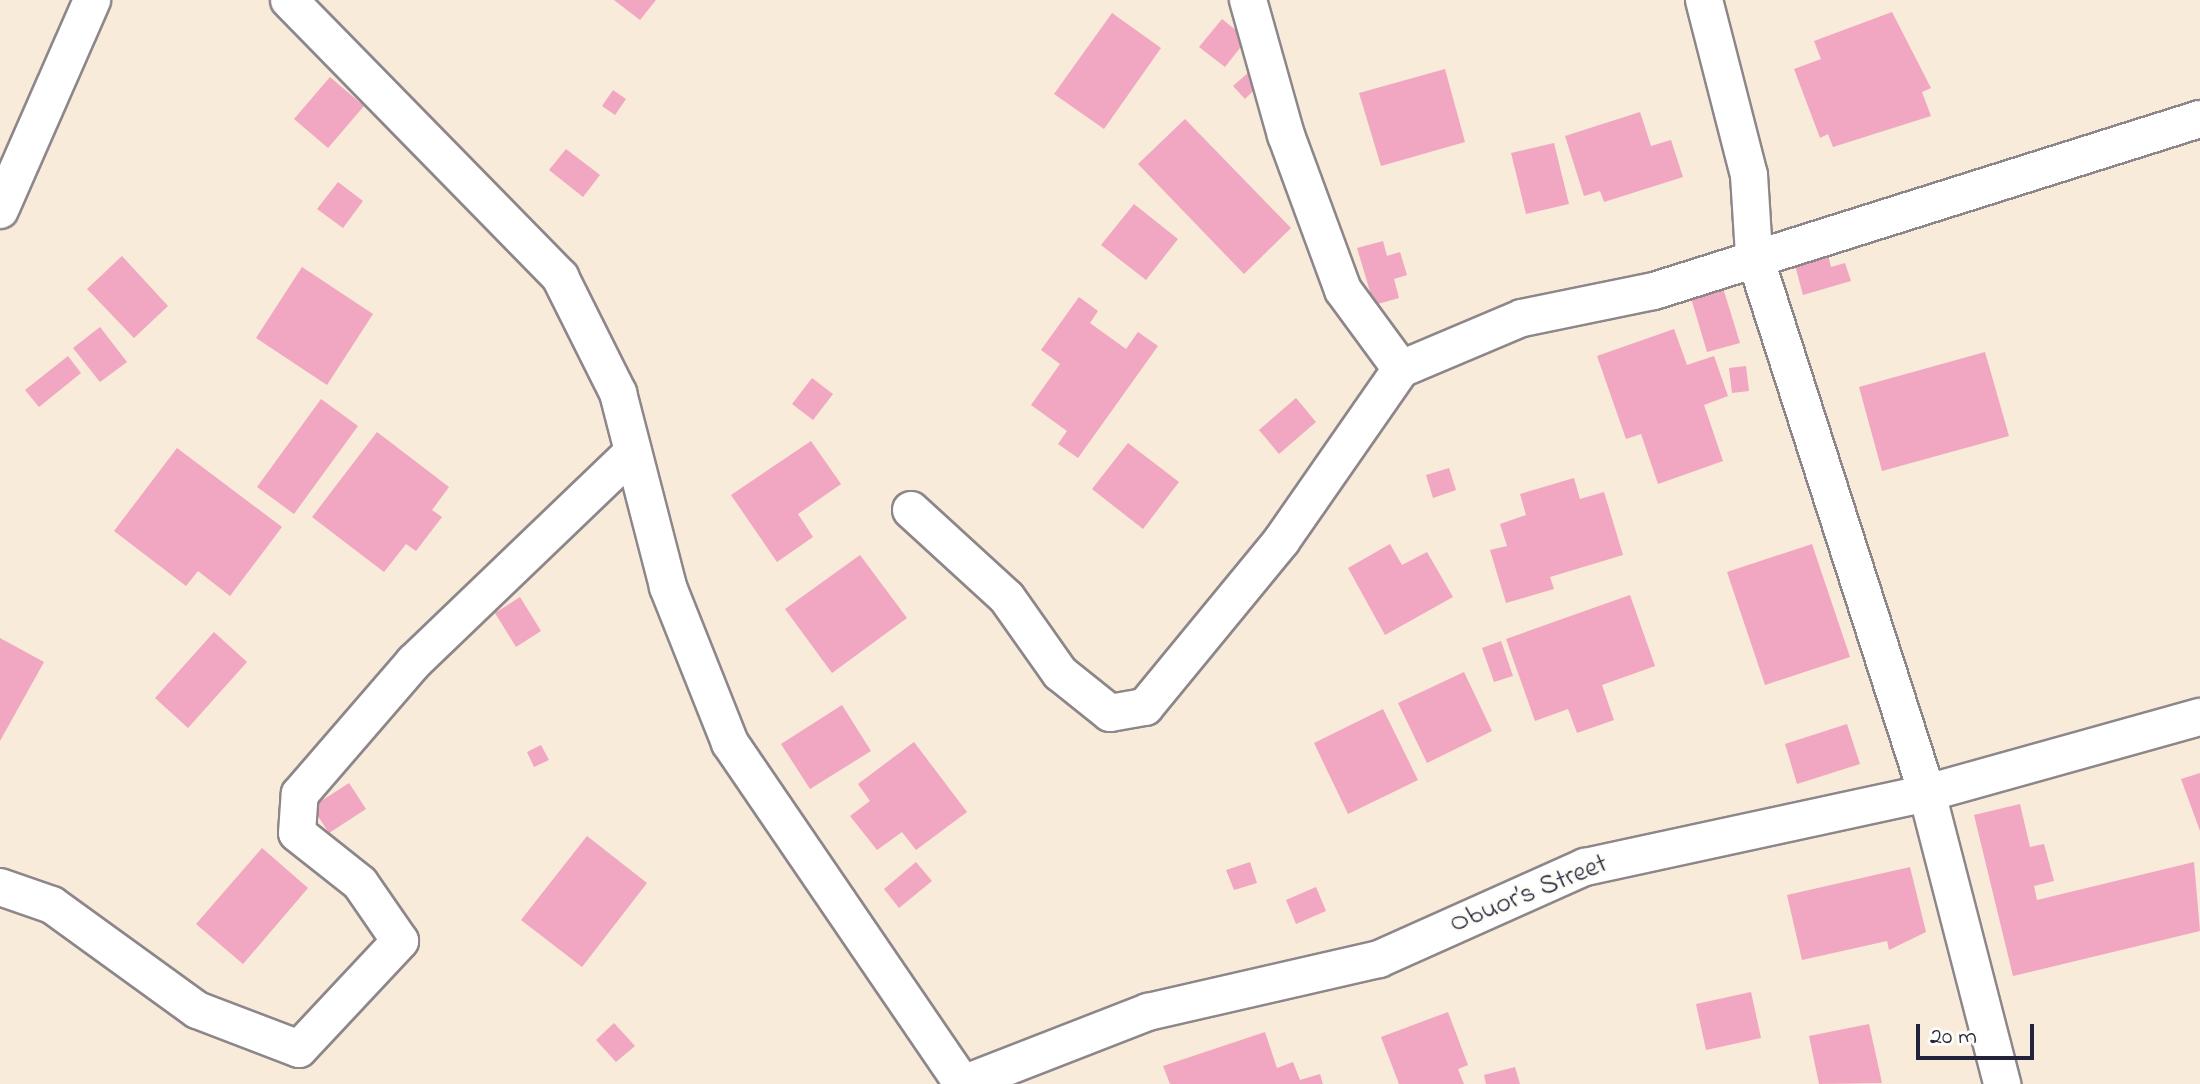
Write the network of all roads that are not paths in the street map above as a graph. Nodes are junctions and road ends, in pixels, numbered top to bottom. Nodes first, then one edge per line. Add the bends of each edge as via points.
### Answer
1 (92, 0) edge
2 (289, 0) edge
3 (1248, 0) edge
4 (1704, 0) edge
5 (2200, 119) edge
6 (0, 210) edge
7 (1754, 254) junction
8 (1401, 369) junction
9 (633, 452) junction
10 (911, 510) dead end
11 (2200, 717) edge
12 (1927, 793) junction
13 (0, 887) edge
14 (963, 1084) edge
15 (2002, 1084) edge

1 - 6 street
2 - 9 street via 560,277 618,393
3 - 8 street via 1337,276 1370,336
4 - 7 street via 1749,175
5 - 7 street
7 - 8 street via 1654,291 1522,318
7 - 12 street
8 - 10 street via 1282,540 1145,707 1110,713 1060,673 1007,598
9 - 13 street via 414,662 300,794 297,833 360,883 400,941 299,1049 197,1010 52,905
9 - 14 street via 668,587 730,743
11 - 12 street, Obuor’s Street
12 - 14 street, Obuor’s Street via 1585,867 1379,959 1148,1012
12 - 15 street

